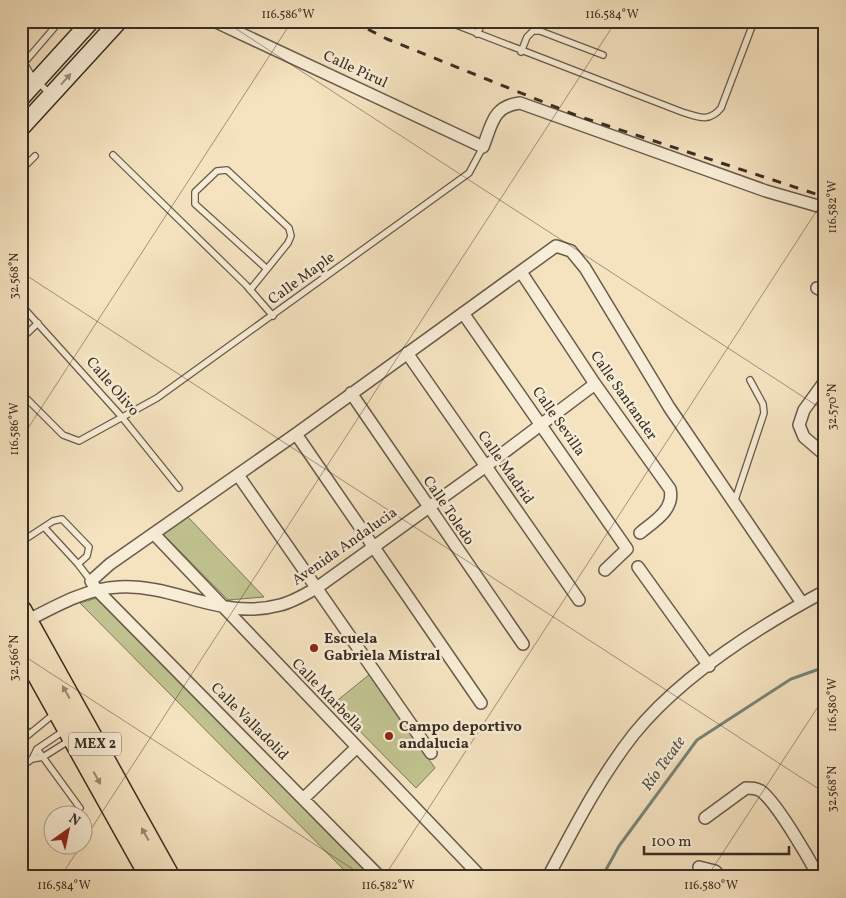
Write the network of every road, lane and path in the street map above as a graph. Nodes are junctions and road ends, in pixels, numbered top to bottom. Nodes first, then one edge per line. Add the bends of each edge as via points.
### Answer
1 (60, 21) edge
2 (91, 21) edge
3 (119, 21) edge
4 (214, 21) edge
5 (446, 21) edge
6 (482, 21) edge
7 (741, 21) edge
8 (753, 24) edge
9 (477, 34) junction
10 (521, 52) junction
11 (603, 55) dead end
12 (36, 81) junction
13 (52, 95) junction
14 (28, 107) edge
15 (21, 128) edge
16 (483, 147) junction
17 (113, 155) dead end
18 (35, 156) dead end
19 (21, 170) edge
20 (825, 208) edge
21 (267, 268) junction
22 (521, 272) junction
23 (250, 290) junction
24 (21, 305) edge
25 (464, 313) junction
26 (273, 316) junction
27 (38, 323) junction
28 (21, 339) edge
29 (407, 353) junction
30 (750, 380) dead end
31 (825, 381) edge
32 (595, 384) junction
33 (21, 393) edge
34 (351, 393) junction
35 (121, 416) junction
36 (541, 424) junction
37 (296, 434) junction
38 (825, 455) edge
39 (486, 466) junction
40 (238, 475) junction
41 (179, 488) dead end
42 (734, 503) junction
43 (428, 508) junction
44 (44, 527) junction
45 (640, 533) dead end
46 (154, 534) junction
47 (21, 542) edge
48 (372, 547) junction
49 (78, 564) junction
50 (638, 567) dead end
51 (605, 570) dead end
52 (94, 585) junction
53 (318, 587) junction
54 (825, 592) edge
55 (579, 600) dead end
56 (802, 603) junction
57 (223, 608) junction
58 (23, 619) edge
59 (523, 644) dead end
60 (22, 650) edge
61 (709, 666) junction
62 (481, 704) dead end
63 (21, 723) edge
64 (67, 725) junction
65 (29, 734) junction
66 (21, 741) edge
67 (37, 748) junction
68 (356, 748) junction
69 (431, 753) dead end
70 (44, 757) junction
71 (32, 759) junction
72 (21, 767) edge
73 (303, 799) junction
74 (79, 806) edge
75 (705, 818) dead end
76 (698, 868) dead end
77 (150, 877) edge
78 (169, 877) edge
79 (380, 877) edge
80 (481, 877) edge
81 (548, 877) edge
82 (721, 877) edge
83 (818, 877) edge

1 - 12 lane via 25,59 25,68
2 - 12 street
13 -> 3 street
4 - 16 street, Calle Pirul
5 - 9 lane
6 - 9 lane
7 - 8 lane
8 - 10 lane via 721,108 708,118 682,112
9 - 10 lane
10 - 11 lane via 527,37 533,31 540,31
12 - 13 lane
12 - 14 street
13 - 14 street
14 - 15 street
16 - 20 street via 497,112 506,105 520,103 766,191
16 - 26 lane, Calle Maple via 469,173
17 - 23 lane
18 - 19 lane
21 - 21 lane via 288,244 289,228 227,170 217,171 195,192 195,204
21 - 23 lane
22 - 25 street
22 - 32 street, Calle Santander
22 - 42 street via 556,246 565,247 577,258 669,407
23 - 26 lane
24 - 27 lane, Calle Olivo
25 - 29 street
25 - 36 street, Calle Sevilla
26 - 35 lane, Calle Maple via 157,398
27 - 28 lane
27 - 35 lane, Calle Olivo
29 - 34 street
29 - 39 street, Calle Madrid
30 - 42 lane via 763,404 764,413
31 - 38 street via 804,410 799,425 804,437
32 - 36 street, Avenida Andalucia
32 - 45 street, Calle Santander via 671,492 670,503 664,513
33 - 35 lane, Calle Maple via 71,439 83,440
34 - 37 street
34 - 43 street, Calle Toledo
35 - 41 lane, Calle Olivo
36 - 39 street, Avenida Andalucia
36 - 51 street, Calle Sevilla via 627,549
37 - 40 street
37 - 48 street
39 - 43 street, Avenida Andalucia
39 - 55 street, Calle Madrid
40 - 46 street
40 - 53 street
42 - 56 street
43 - 48 street, Avenida Andalucia
43 - 59 street, Calle Toledo
44 - 47 lane
44 - 49 lane
44 - 49 lane via 57,519 62,520 89,547 87,556
46 - 52 street via 110,564
46 - 57 street, Calle Marbella
48 - 53 street, Avenida Andalucia
48 - 62 street
49 - 52 lane
50 - 61 street
52 - 57 street, Avenida Andalucia via 164,591
52 - 58 street, Avenida Andalucia
52 - 73 street, Calle Valladolid
53 - 57 street, Avenida Andalucia via 282,605 246,610
53 - 69 street
54 - 56 street
56 - 61 street via 760,628
57 - 68 street, Calle Marbella
78 -> 58 highway, MEX 2
60 - 64 highway, MEX 2
61 - 81 street via 635,733 602,780
63 - 65 lane
64 - 65 lane
64 - 67 lane
64 - 70 lane
64 -> 77 highway, MEX 2
65 - 66 lane
67 - 70 lane
67 - 71 lane
68 - 73 street
68 - 80 street, Calle Marbella
70 - 71 lane
70 - 74 lane
71 - 72 lane
73 - 79 street, Calle Valladolid
75 - 83 street via 746,788 760,791 778,811
76 - 82 street via 716,871

